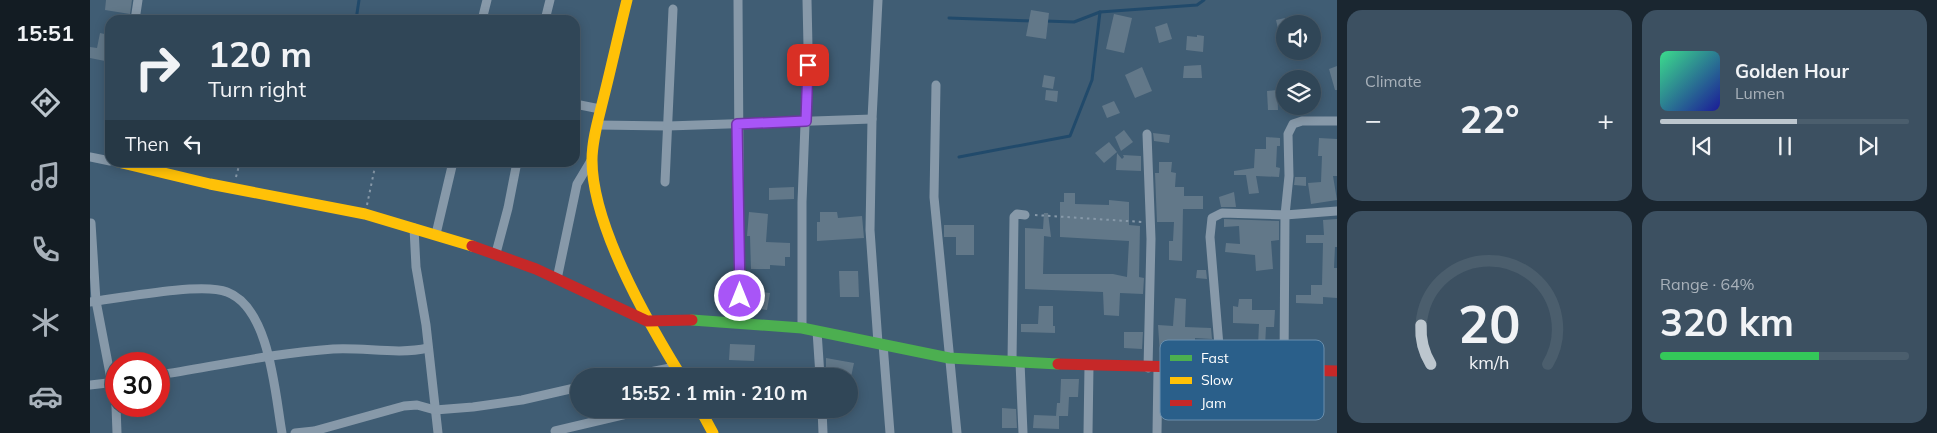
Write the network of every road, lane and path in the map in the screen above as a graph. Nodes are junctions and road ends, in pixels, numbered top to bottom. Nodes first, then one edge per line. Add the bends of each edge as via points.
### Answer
1 (138, 0) edge
2 (486, 0) edge
3 (550, 0) edge
4 (627, 0) edge
5 (738, 0) edge
6 (807, 0) edge
7 (878, 0) edge
8 (672, 9) dead end
9 (136, 15) edge
10 (483, 15) edge
11 (546, 15) edge
12 (936, 85) dead end
13 (580, 105) edge
14 (600, 109) junction
15 (872, 120) junction
16 (806, 121) junction
17 (1337, 121) edge
18 (737, 124) junction
19 (597, 125) junction
20 (668, 126) junction
21 (1147, 134) dead end
22 (90, 157) edge
23 (105, 159) edge
24 (592, 160) junction
25 (142, 167) edge
26 (239, 167) edge
27 (375, 167) edge
28 (452, 167) edge
29 (516, 167) edge
30 (665, 182) dead end
31 (233, 188) junction
32 (1337, 211) edge
33 (365, 214) junction
34 (1025, 215) joint
35 (1285, 216) junction
36 (1151, 222) junction
37 (91, 223) edge
38 (414, 228) junction
39 (436, 234) junction
40 (496, 253) junction
41 (556, 279) junction
42 (93, 302) edge
43 (647, 321) junction
44 (740, 321) junction
45 (802, 328) junction
46 (817, 331) junction
47 (1219, 340) edge
48 (1284, 340) edge
49 (881, 343) junction
50 (428, 348) junction
51 (107, 352) edge
52 (268, 357) junction
53 (949, 358) junction
54 (1016, 361) junction
55 (1089, 366) junction
56 (676, 368) edge
57 (819, 368) edge
58 (1153, 368) junction
59 (1160, 368) edge
60 (1324, 370) edge
61 (1337, 371) edge
62 (170, 373) edge
63 (105, 383) edge
64 (90, 385) edge
65 (570, 389) edge
66 (435, 410) junction
67 (116, 417) edge
68 (610, 418) edge
69 (705, 418) edge
70 (822, 418) edge
71 (555, 431) dead end
72 (117, 433) edge
73 (282, 433) edge
74 (295, 433) edge
75 (438, 433) edge
76 (713, 433) edge
77 (823, 433) edge
78 (890, 433) edge
79 (956, 433) edge
80 (1023, 433) edge
81 (1088, 433) edge
82 (1158, 433) edge

1 - 9 street
2 - 10 street
3 - 11 street
4 - 14 street
5 - 18 street
6 - 16 street
7 - 15 street
8 - 20 street
12 - 53 street via 934,197
13 - 14 street
14 - 19 street
15 - 16 street
15 - 49 street via 870,230
16 - 18 street
16 - 45 street
17 - 35 street via 1293,124 1288,134 1289,176
18 - 20 street
18 - 44 street
19 - 20 street
19 - 24 street
20 - 30 street
21 - 36 street
22 - 23 street
24 - 41 street via 577,184
24 - 43 street via 595,190 602,213
25 - 31 street
26 - 31 path
27 - 33 path
28 - 39 street
29 - 40 street
31 - 33 street
32 - 35 street
33 - 38 street
34 - 36 path
34 - 54 street via 1014,217
35 - 47 street via 1222,213 1212,218 1210,236
35 - 48 street
36 - 58 street
37 - 42 street
38 - 39 street
38 - 50 street via 416,267
39 - 40 street
40 - 41 street
41 - 43 street
42 - 51 street
42 - 52 street via 201,288 227,292 245,304 256,320
43 - 44 street
43 - 56 street
44 - 45 street
45 - 46 street
46 - 49 street
46 - 57 street
49 - 53 street
49 - 78 street
50 - 52 street via 412,352 367,348
50 - 66 street
52 - 62 street
52 - 73 street
53 - 54 street
53 - 79 street
54 - 55 street
54 - 80 street
55 - 58 street
55 - 81 street
58 - 59 street
58 - 82 street
60 - 61 street
63 - 64 street
65 - 66 street via 522,400
66 - 74 street via 418,405 404,406 314,431
66 - 75 street
67 - 72 street
68 - 71 street
69 - 76 street
70 - 77 street

